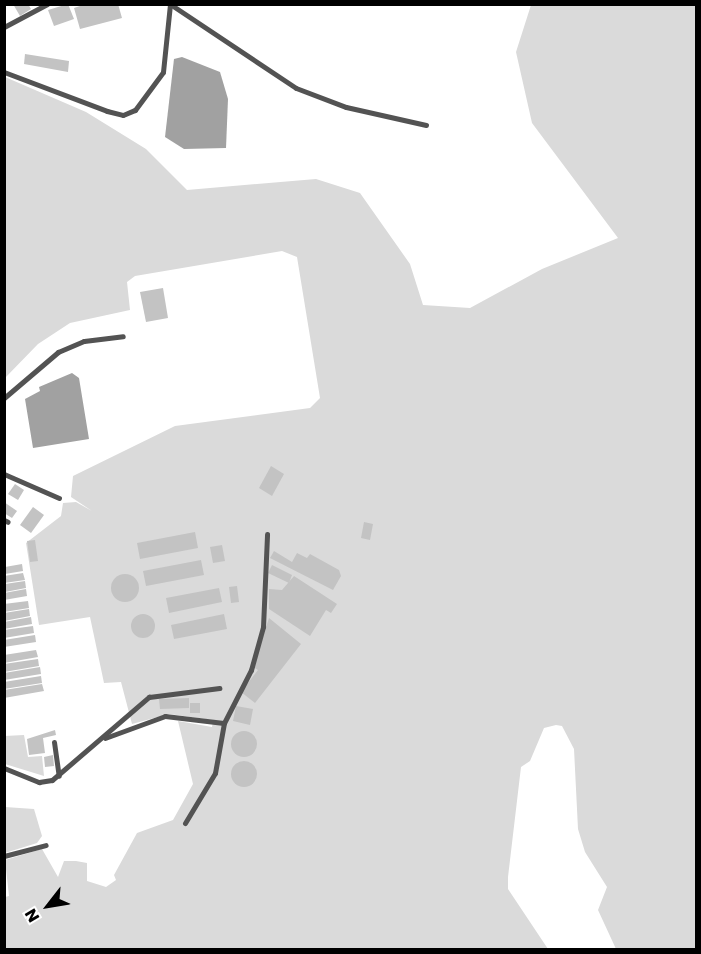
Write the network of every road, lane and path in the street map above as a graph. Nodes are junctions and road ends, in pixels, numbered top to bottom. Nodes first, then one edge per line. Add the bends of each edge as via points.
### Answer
1 (47, 4) edge
2 (170, 4) edge
3 (4, 27) edge
4 (4, 72) edge
5 (426, 125) dead end
6 (123, 336) dead end
7 (4, 398) edge
8 (4, 474) edge
9 (59, 498) dead end
10 (267, 534) dead end
11 (219, 688) dead end
12 (224, 723) junction
13 (105, 738) junction
14 (54, 742) dead end
15 (4, 768) edge
16 (59, 776) junction
17 (185, 823) dead end
18 (46, 845) dead end
19 (4, 856) edge

1 - 3 lane
2 - 4 lane via 163,72 151,95 129,113 57,96
2 - 5 lane via 296,88 346,107
6 - 7 lane via 84,341 58,352
8 - 9 lane
10 - 12 lane via 263,627 251,670
11 - 13 lane via 149,697
12 - 13 lane via 165,716
12 - 17 lane via 215,772
13 - 16 lane
14 - 16 lane
15 - 16 lane via 39,782
18 - 19 lane

